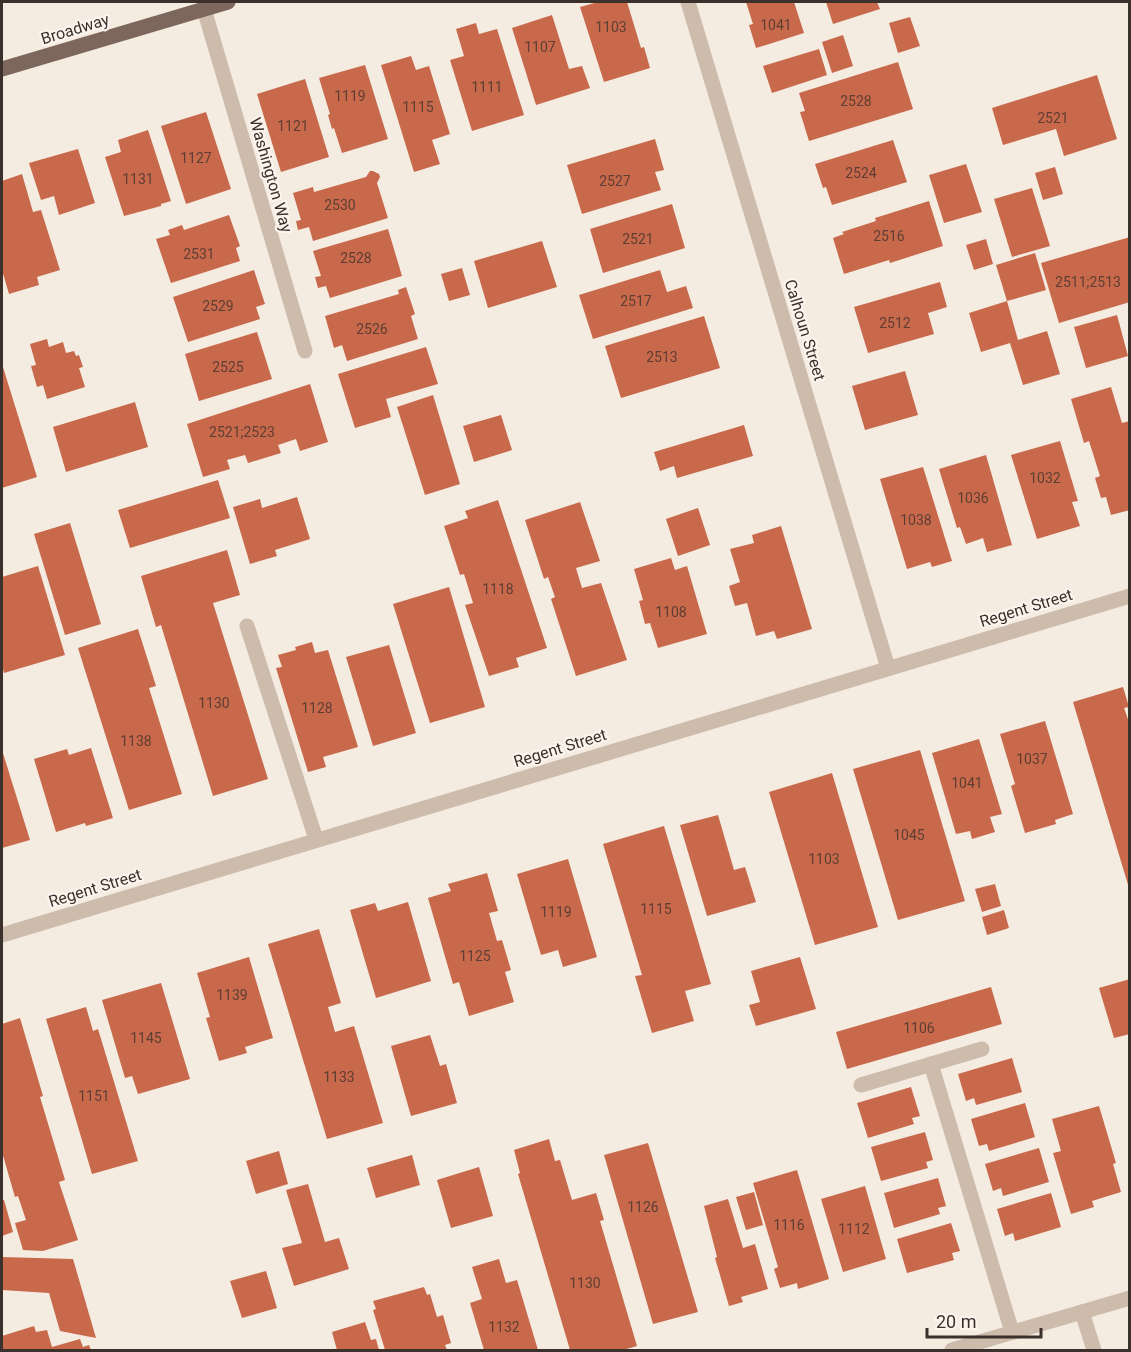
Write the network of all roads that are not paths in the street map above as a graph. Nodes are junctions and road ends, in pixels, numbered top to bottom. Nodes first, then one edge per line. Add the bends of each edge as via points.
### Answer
1 (228, 2) edge
2 (688, 2) edge
3 (204, 9) junction
4 (2, 69) edge
5 (305, 351) dead end
6 (1130, 596) edge
7 (248, 626) dead end
8 (888, 669) junction
9 (316, 839) junction
10 (2, 935) edge
11 (982, 1049) dead end
12 (931, 1064) junction
13 (861, 1085) dead end
14 (1130, 1298) edge
15 (1082, 1312) junction
16 (1005, 1340) edge
17 (952, 1350) edge
18 (1094, 1350) edge

1 - 3 main road, Broadway
2 - 8 street, Calhoun Street
3 - 4 main road, Broadway
3 - 5 street, Washington Way
6 - 8 street, Regent Street
7 - 9 street
8 - 9 street, Regent Street
9 - 10 street, Regent Street
11 - 12 street
12 - 13 street
12 - 16 street
14 - 15 street
15 - 16 street
15 - 18 street
16 - 17 street

